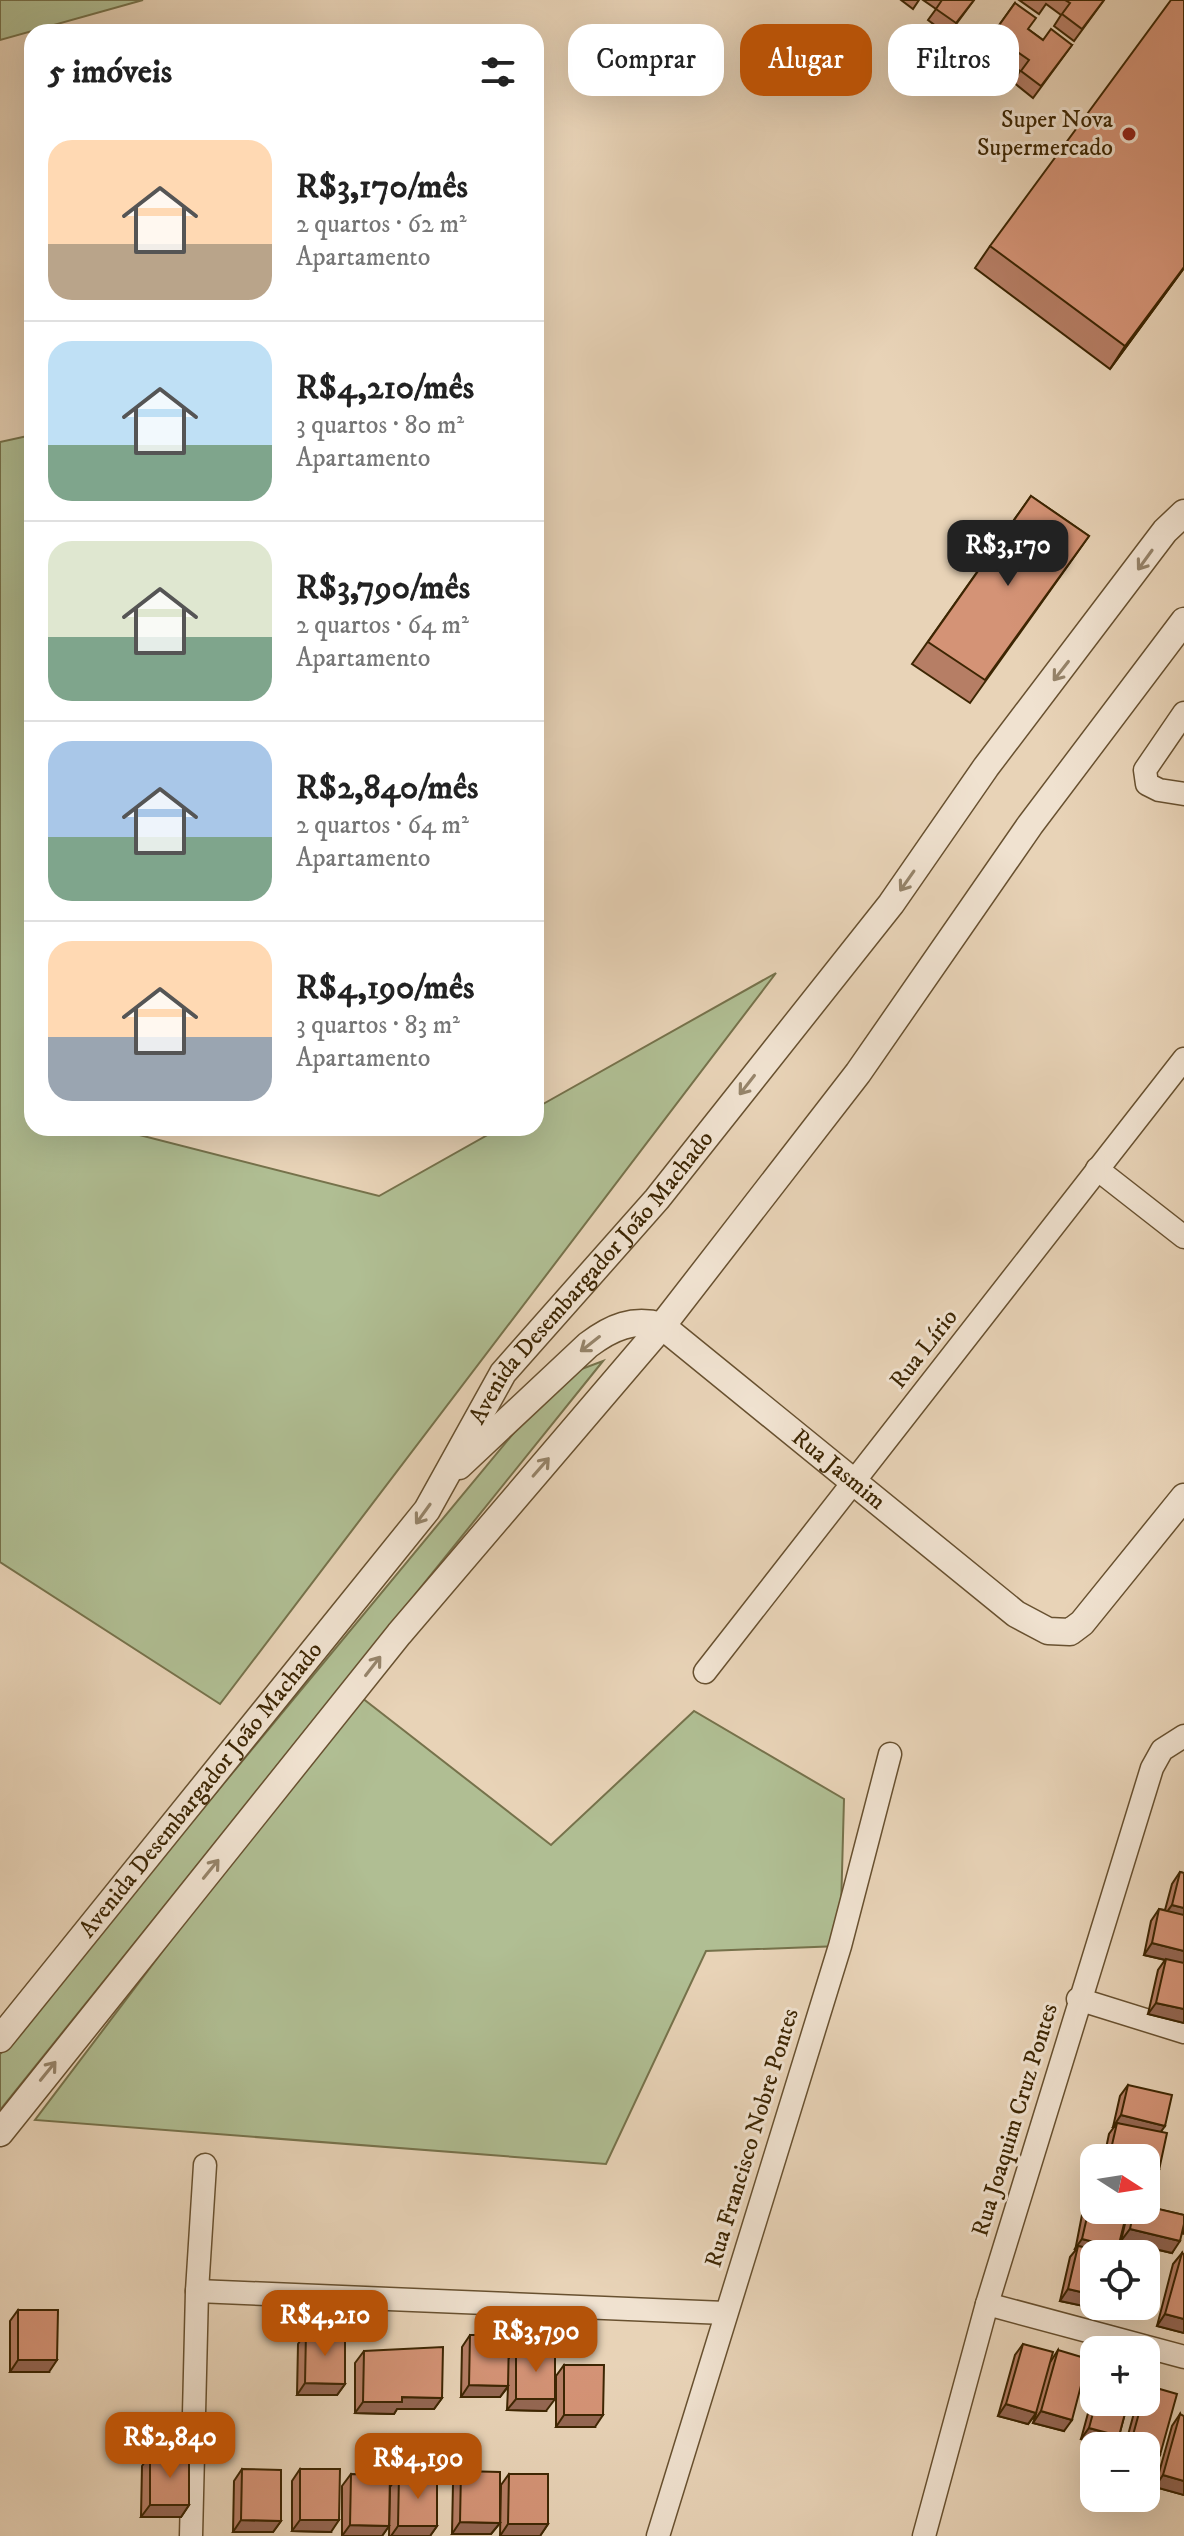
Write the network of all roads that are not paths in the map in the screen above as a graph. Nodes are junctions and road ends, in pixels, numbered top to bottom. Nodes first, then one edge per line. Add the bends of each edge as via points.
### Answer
1 (1184, 513) edge
2 (1184, 621) edge
3 (1184, 713) edge
4 (1184, 794) edge
5 (1184, 1059) edge
6 (1097, 1169) junction
7 (1184, 1237) edge
8 (662, 1326) junction
9 (450, 1473) junction
10 (854, 1481) junction
11 (1184, 1497) edge
12 (705, 1672) dead end
13 (1184, 1736) edge
14 (890, 1754) dead end
15 (1078, 1999) junction
16 (1184, 2032) edge
17 (0, 2039) edge
18 (0, 2133) edge
19 (205, 2165) dead end
20 (197, 2291) junction
21 (987, 2304) junction
22 (725, 2313) junction
23 (1184, 2357) edge
24 (191, 2536) edge
25 (658, 2536) edge
26 (924, 2536) edge

1 -> 9 street, Avenida Desembargador João Machado via 986,767 871,929 657,1199 503,1373
2 - 8 street via 1030,825 858,1073
3 - 4 street via 1145,770 1147,784
5 - 6 street, Rua Lírio
6 - 7 street
6 - 10 street, Rua Lírio
8 -> 9 street via 640,1321 602,1334
8 - 10 street, Rua Jasmim
18 -> 8 street via 399,1634
9 -> 17 street, Avenida Desembargador João Machado via 418,1522
10 - 11 street, Rua Jasmim via 1016,1614 1041,1629 1070,1632 1094,1611
10 - 12 street, Rua Lírio
13 - 15 street, Rua Joaquim Cruz Pontes via 1162,1750 1152,1768
14 - 22 street, Rua Francisco Nobre Pontes via 840,1946
15 - 16 street
15 - 21 street, Rua Joaquim Cruz Pontes
19 - 20 street
20 - 22 street
20 - 24 street
21 - 23 street
21 - 26 street, Rua Joaquim Cruz Pontes
22 - 25 street, Rua Francisco Nobre Pontes

